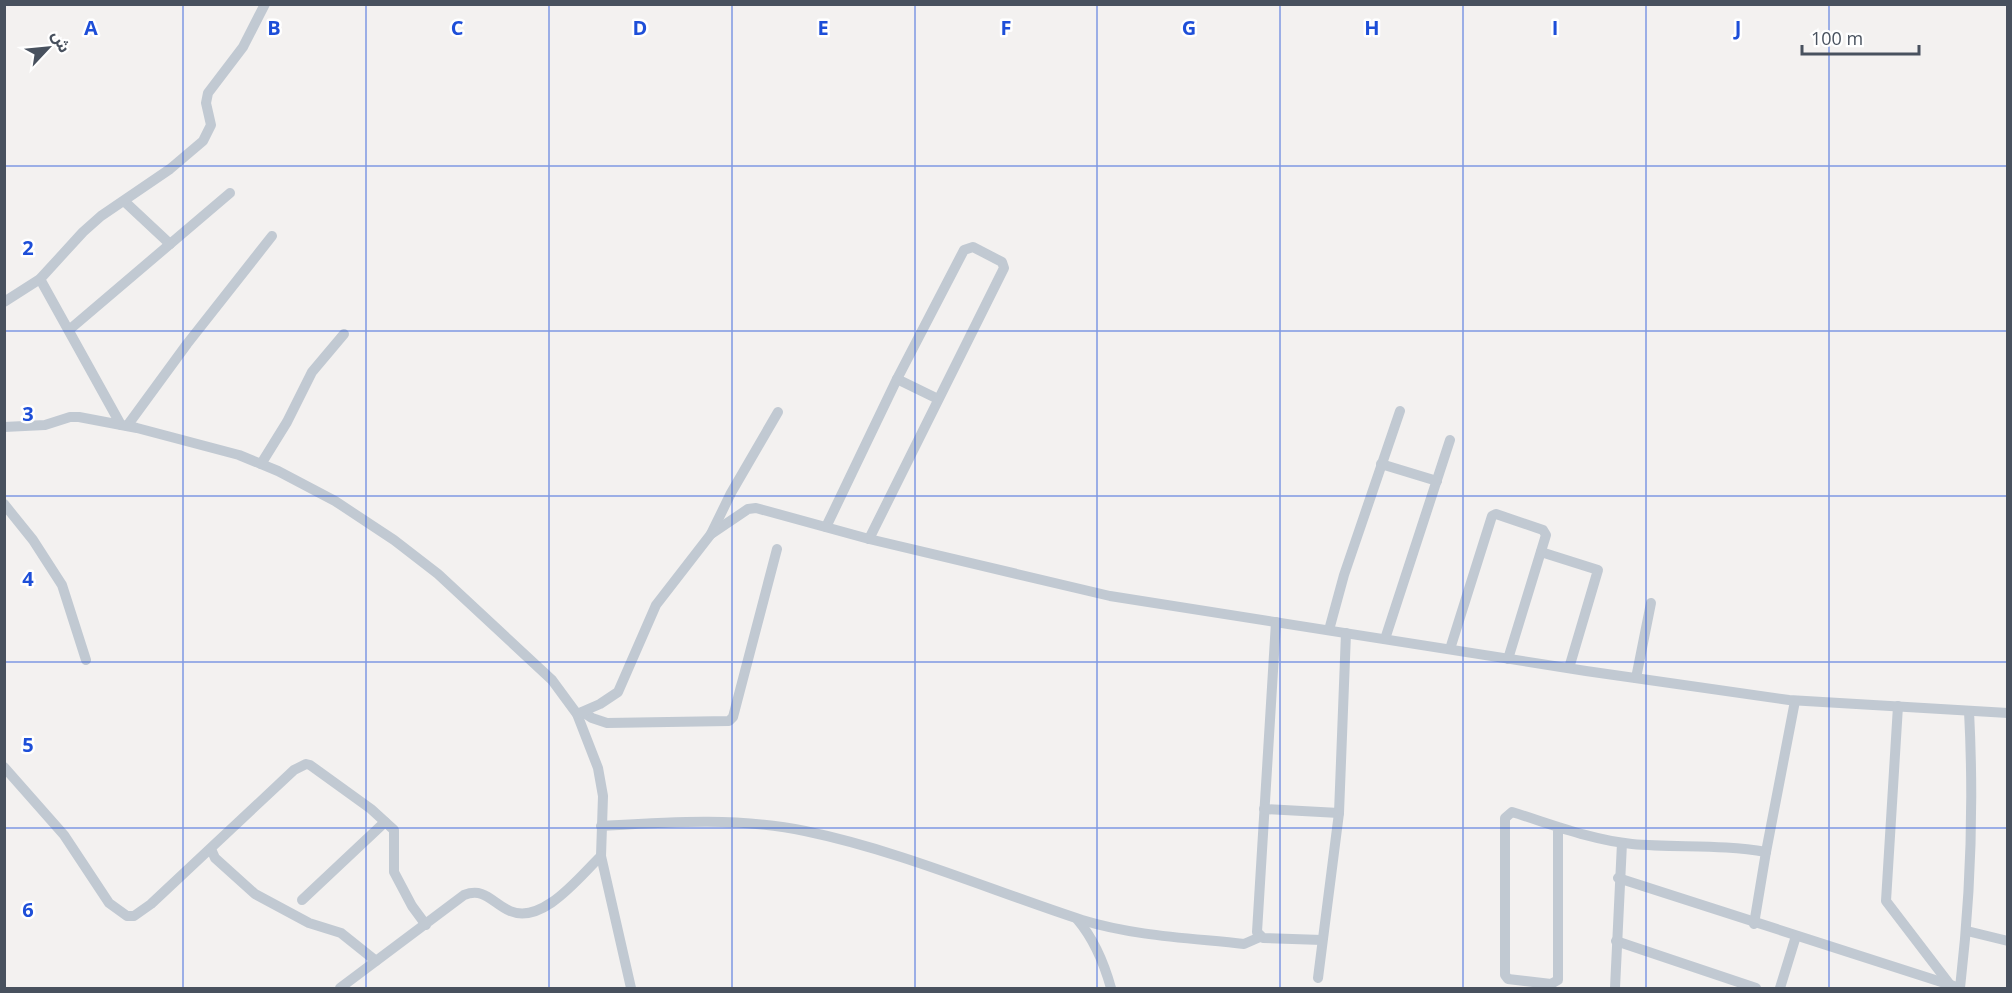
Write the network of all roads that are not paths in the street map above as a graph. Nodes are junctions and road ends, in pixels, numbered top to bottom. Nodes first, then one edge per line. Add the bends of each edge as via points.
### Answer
1 (265, 4) edge
2 (230, 192) dead end
3 (124, 201) junction
4 (272, 236) dead end
5 (170, 244) junction
6 (40, 279) junction
7 (4, 302) edge
8 (69, 330) junction
9 (344, 334) dead end
10 (897, 379) junction
11 (938, 399) junction
12 (1400, 411) dead end
13 (778, 412) dead end
14 (124, 425) junction
15 (4, 427) edge
16 (1450, 440) dead end
17 (261, 464) junction
18 (1381, 464) junction
19 (1437, 481) junction
20 (4, 504) edge
21 (826, 527) junction
22 (711, 534) junction
23 (869, 539) junction
24 (777, 549) dead end
25 (1541, 552) junction
26 (1651, 603) dead end
27 (1276, 622) junction
28 (1329, 630) junction
29 (1346, 633) junction
30 (1385, 639) junction
31 (1450, 649) junction
32 (1508, 659) junction
33 (86, 660) dead end
34 (1569, 668) junction
35 (1635, 678) junction
36 (1795, 701) junction
37 (1898, 706) junction
38 (1969, 711) junction
39 (580, 713) junction
40 (2007, 713) edge
41 (4, 767) edge
42 (1264, 809) junction
43 (1339, 813) junction
44 (385, 822) junction
45 (601, 826) junction
46 (1558, 827) junction
47 (1622, 843) junction
48 (211, 849) junction
49 (1766, 852) junction
50 (601, 856) junction
51 (1618, 878) junction
52 (303, 900) dead end
53 (1075, 916) junction
54 (1754, 924) junction
55 (426, 925) junction
56 (1967, 931) junction
57 (1796, 936) junction
58 (1260, 937) junction
59 (1322, 940) junction
60 (2007, 940) edge
61 (1616, 941) junction
62 (376, 961) junction
63 (1318, 978) dead end
64 (340, 988) edge
65 (631, 988) edge
66 (1111, 988) edge
67 (1615, 988) edge
68 (1756, 988) edge
69 (1780, 988) edge
70 (1958, 988) edge

1 - 3 street via 243,47 208,93 209,133 187,156
2 - 5 street
3 - 5 street
3 - 6 street via 83,232
4 - 14 street
5 - 8 street
6 - 7 street
6 - 8 street
8 - 14 street
9 - 17 street via 312,372
10 - 11 street
10 - 11 street via 964,250 973,247 1002,262 1004,268
10 - 21 street
11 - 23 street
12 - 18 street
13 - 22 street
14 - 15 street via 70,417 45,424
14 - 17 street via 201,443
16 - 19 street
17 - 39 street via 335,501 429,567 544,672
18 - 19 street
18 - 28 street
19 - 30 street
20 - 33 street via 62,585
21 - 22 street via 752,508
21 - 23 street
22 - 39 street via 656,605 618,692
23 - 27 street via 1110,596
24 - 39 street via 729,721 607,723
25 - 31 street via 1546,536 1543,530 1494,514
25 - 32 street
25 - 34 street via 1598,570
26 - 35 street
27 - 28 street
27 - 42 street
28 - 29 street
29 - 30 street
29 - 43 street
30 - 31 street
31 - 32 street
32 - 34 street
34 - 35 street
35 - 36 street
36 - 37 street
36 - 49 street
37 - 38 street
37 - 70 street via 1886,901
38 - 40 street
38 - 56 street via 1973,834
39 - 45 street via 601,777
41 - 48 street via 64,835 109,903 127,916 151,904
42 - 43 street
42 - 58 street via 1257,932
43 - 59 street
44 - 48 street via 306,764 280,782
44 - 52 street
44 - 55 street via 395,833 392,864 397,881
45 - 50 street
45 - 53 street via 720,822 805,831 940,868
46 - 46 street via 1512,812 1505,818 1505,975 1511,981 1551,984 1558,980
46 - 47 street
47 - 49 street
47 - 51 street
48 - 62 street via 215,858 255,894 309,923 341,933
49 - 54 street
50 - 55 street via 561,896 532,912 509,911 484,893 473,892
50 - 65 street
51 - 54 street
51 - 61 street
53 - 58 street via 1134,933 1244,944
53 - 66 street via 1087,930
54 - 57 street
55 - 62 street
56 - 60 street
56 - 70 street
57 - 69 street
57 - 70 street
58 - 59 street
59 - 63 street
61 - 67 street
61 - 68 street
62 - 64 street

